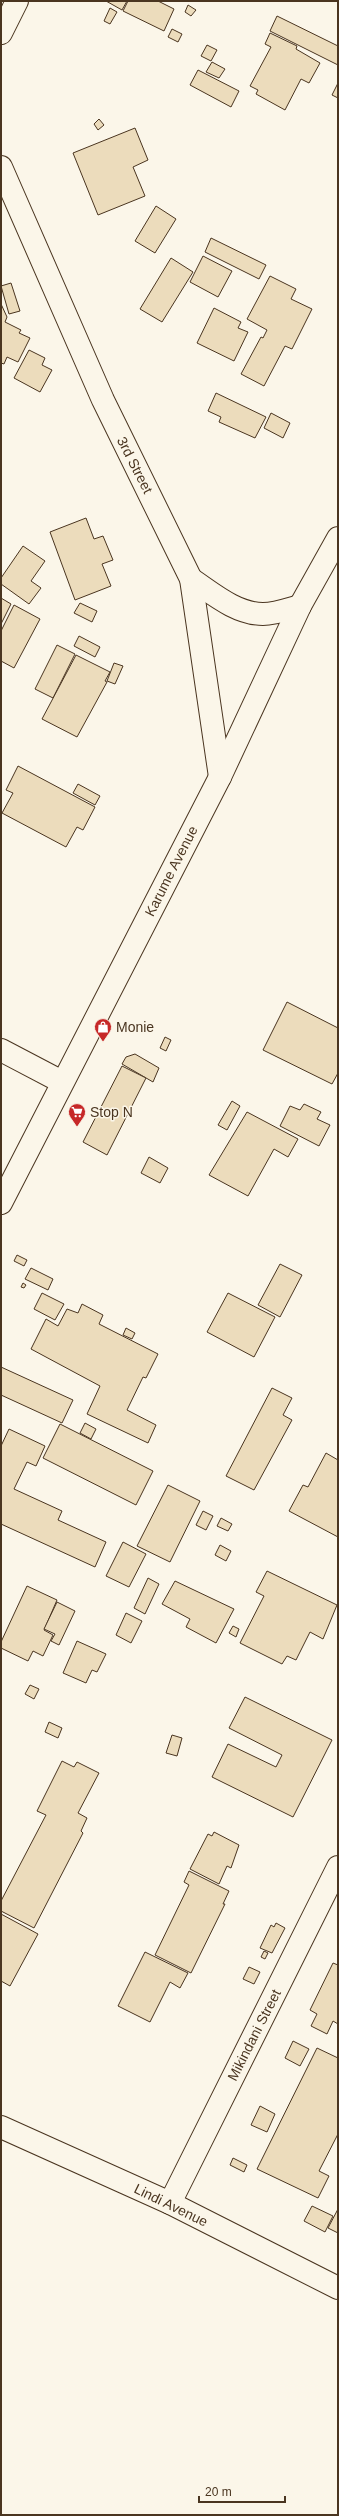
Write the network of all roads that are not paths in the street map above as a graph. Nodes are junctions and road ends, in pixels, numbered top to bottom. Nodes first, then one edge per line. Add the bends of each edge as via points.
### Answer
1 (17, 1) edge
2 (1, 32) edge
3 (1, 167) edge
4 (338, 538) edge
5 (191, 579) junction
6 (300, 606) junction
7 (220, 777) junction
8 (1, 1050) edge
9 (62, 1082) junction
10 (1, 1203) edge
11 (338, 1867) edge
12 (1, 2127) edge
13 (170, 2203) junction
14 (338, 2288) edge

1 - 2 street
3 - 5 street, 3rd Street via 103,400
4 - 6 street, Karume Avenue
5 - 6 street via 220,599 246,611 264,614
5 - 7 street, 3rd Street
6 - 7 street, Karume Avenue
7 - 9 street, Karume Avenue
8 - 9 street
9 - 10 street, Karume Avenue
11 - 13 street, Mikindani Street
12 - 13 street, Lindi Avenue
13 - 14 street, Lindi Avenue

